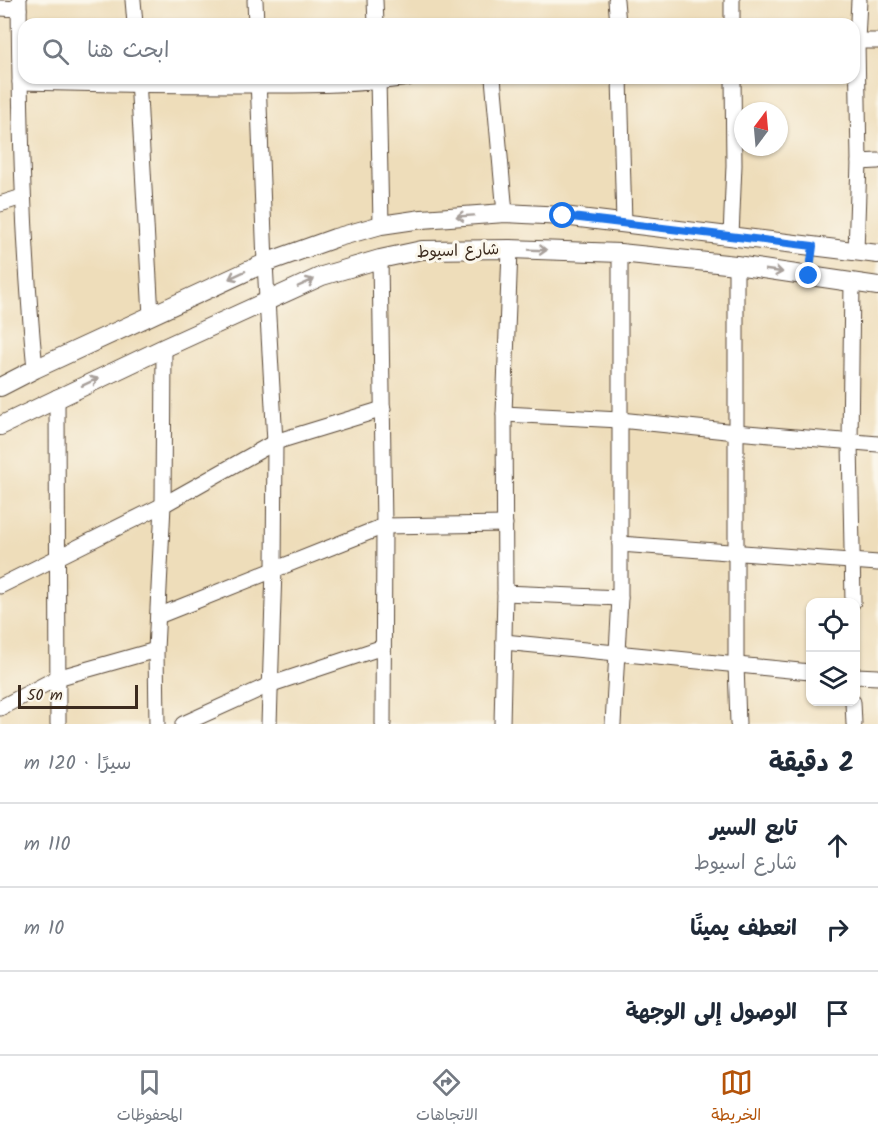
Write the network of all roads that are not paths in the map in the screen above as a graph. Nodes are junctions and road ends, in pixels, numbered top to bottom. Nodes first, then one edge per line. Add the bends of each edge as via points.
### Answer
1 (133, 0) edge
2 (255, 0) edge
3 (375, 0) edge
4 (616, 0) edge
5 (732, 0) edge
6 (858, 0) edge
7 (19, 4) edge
8 (0, 8) edge
9 (134, 18) edge
10 (256, 18) edge
11 (376, 18) edge
12 (618, 18) edge
13 (732, 18) edge
14 (857, 18) edge
15 (860, 41) edge
16 (878, 41) edge
17 (20, 84) edge
18 (139, 84) edge
19 (258, 84) edge
20 (378, 84) edge
21 (494, 84) edge
22 (620, 84) edge
23 (733, 84) edge
24 (856, 84) edge
25 (878, 161) edge
26 (859, 162) junction
27 (22, 197) junction
28 (0, 204) edge
29 (505, 213) junction
30 (422, 219) junction
31 (624, 222) junction
32 (381, 225) junction
33 (731, 236) junction
34 (813, 246) junction
35 (510, 249) junction
36 (422, 250) junction
37 (856, 252) junction
38 (620, 253) junction
39 (878, 254) edge
40 (380, 259) junction
41 (265, 263) junction
42 (736, 266) junction
43 (809, 276) junction
44 (852, 282) junction
45 (878, 286) edge
46 (267, 300) junction
47 (151, 316) junction
48 (164, 348) junction
49 (35, 369) junction
50 (0, 387) edge
51 (57, 398) junction
52 (383, 409) junction
53 (504, 414) junction
54 (620, 420) junction
55 (0, 426) edge
56 (736, 432) junction
57 (275, 442) junction
58 (850, 442) junction
59 (878, 444) edge
60 (163, 505) junction
61 (505, 524) junction
62 (384, 526) junction
63 (620, 544) junction
64 (736, 554) junction
65 (59, 557) junction
66 (854, 561) junction
67 (878, 562) edge
68 (274, 569) junction
69 (0, 586) edge
70 (505, 593) junction
71 (620, 598) junction
72 (853, 598) edge
73 (158, 616) junction
74 (504, 642) junction
75 (383, 647) junction
76 (156, 650) junction
77 (616, 654) junction
78 (736, 664) junction
79 (806, 672) edge
80 (860, 676) edge
81 (878, 677) edge
82 (57, 678) junction
83 (269, 685) junction
84 (853, 706) edge
85 (0, 708) edge
86 (58, 724) edge
87 (157, 724) edge
88 (183, 724) edge
89 (269, 724) edge
90 (383, 724) edge
91 (502, 724) edge
92 (614, 724) edge
93 (738, 724) edge
94 (854, 724) edge

1 - 9 street
2 - 10 street
3 - 11 street
4 - 12 street
5 - 13 street
6 - 14 street
7 - 8 street
15 - 16 street
17 - 27 street
18 - 47 street
19 - 41 street
20 - 32 street
21 - 29 street
22 - 31 street
23 - 33 street
24 - 26 street
25 - 26 street
26 - 37 street
27 - 28 street
27 - 49 street
29 -> 30 street, شارع اسيوط
29 - 31 street, شارع اسيوط
30 - 32 street, شارع اسيوط
30 - 36 street
31 - 33 street, شارع اسيوط
32 - 41 street, شارع اسيوط
33 - 34 street, شارع اسيوط
34 - 37 street, شارع اسيوط
34 - 43 street
35 - 36 street, شارع اسيوط
35 -> 38 street, شارع اسيوط
35 - 53 street
36 - 40 street, شارع اسيوط
37 - 39 street, شارع اسيوط
38 - 42 street, شارع اسيوط
38 - 54 street
46 -> 40 street, شارع اسيوط via 322,276
40 - 52 street
41 - 46 street
41 -> 47 street, شارع اسيوط
42 -> 43 street, شارع اسيوط
42 - 56 street
43 - 44 street, شارع اسيوط
44 - 45 street, شارع اسيوط
44 - 58 street
46 - 48 street, شارع اسيوط
46 - 57 street
47 - 49 street, شارع اسيوط
51 -> 48 street, شارع اسيوط
48 - 60 street
49 - 50 street, شارع اسيوط
51 - 55 street, شارع اسيوط
51 - 65 street
52 - 57 street
52 - 62 street
53 - 54 street
53 - 61 street
54 - 56 street
54 - 63 street
56 - 58 street
56 - 64 street
57 - 60 street
57 - 68 street
58 - 59 street
58 - 66 street
60 - 65 street
60 - 73 street
61 - 62 street
61 - 70 street
62 - 68 street
62 - 75 street
63 - 64 street
63 - 71 street
64 - 66 street
64 - 78 street
65 - 69 street
65 - 82 street
66 - 67 street
66 - 72 street
68 - 73 street
68 - 83 street
70 - 71 street
70 - 74 street
71 - 77 street
73 - 76 street
74 - 77 street
74 - 91 street
75 - 83 street
75 - 90 street
76 - 82 street
76 - 87 street
77 - 78 street
77 - 92 street
78 - 79 street
78 - 93 street
80 - 81 street
82 - 85 street
82 - 86 street
83 - 88 street
83 - 89 street
84 - 94 street

